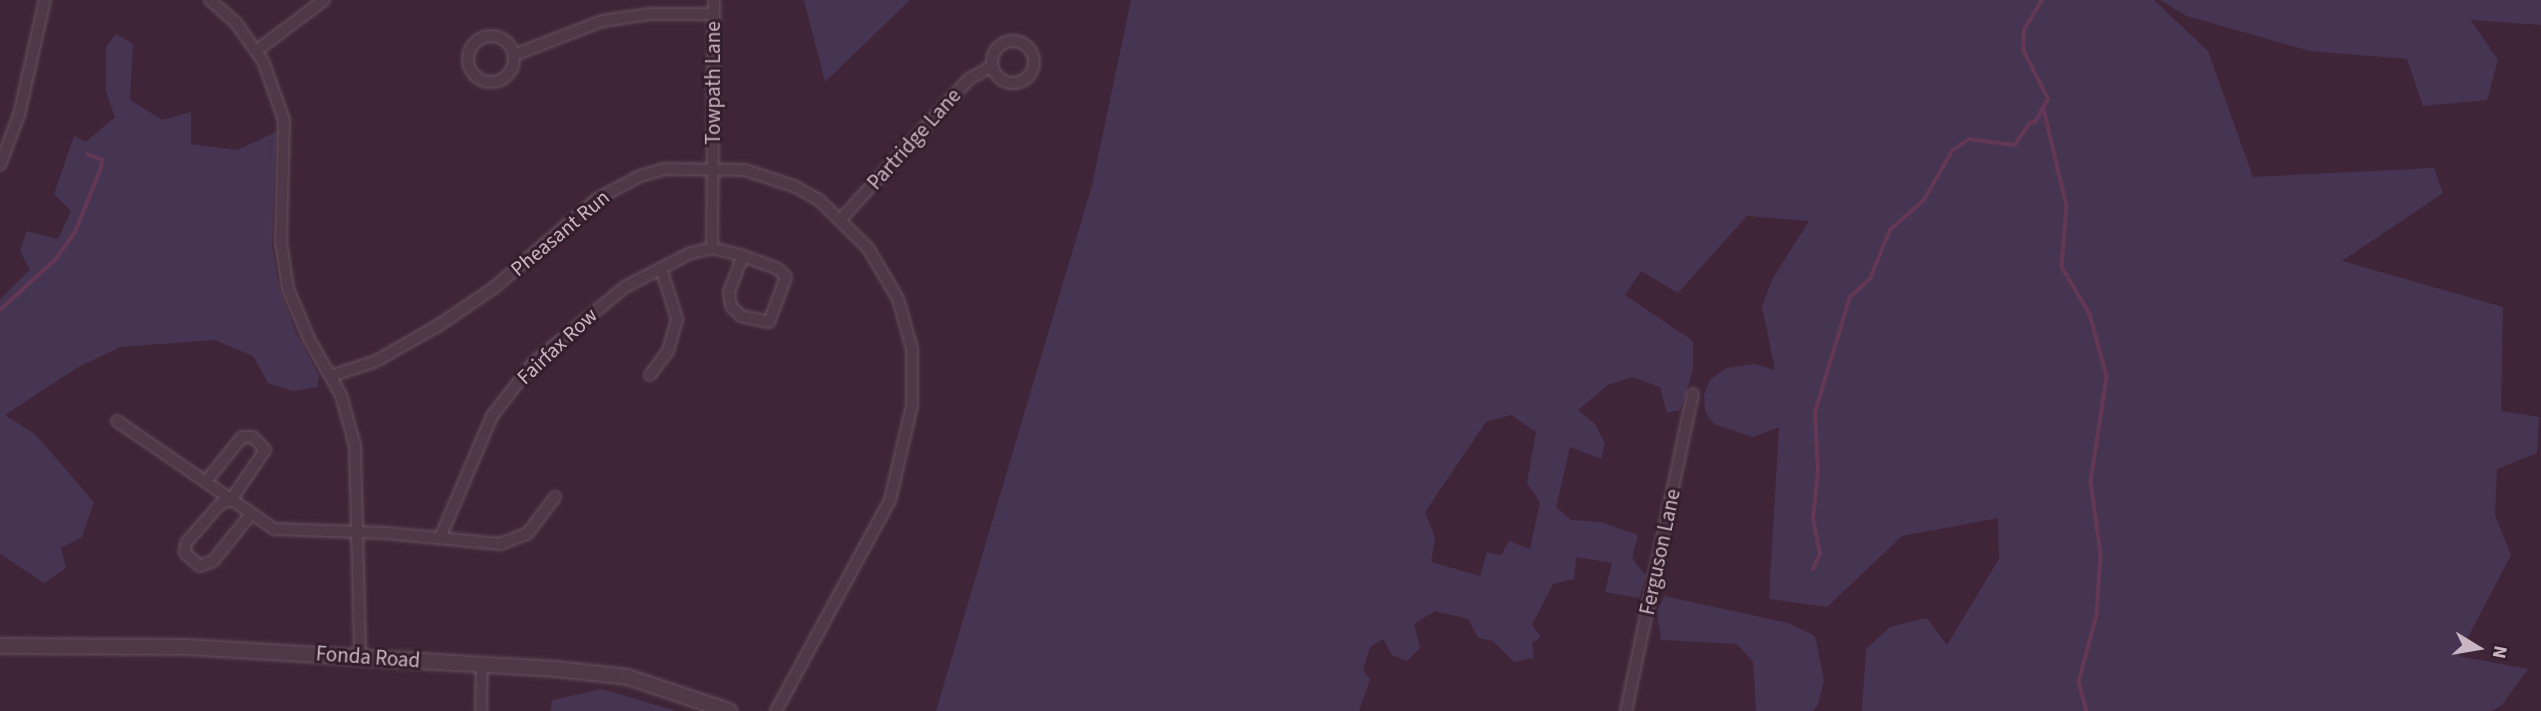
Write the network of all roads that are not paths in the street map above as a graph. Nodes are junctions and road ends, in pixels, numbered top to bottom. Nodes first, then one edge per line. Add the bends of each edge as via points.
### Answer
1 (45, 0) edge
2 (210, 0) edge
3 (324, 0) edge
4 (714, 0) edge
5 (714, 14) junction
6 (256, 51) junction
7 (514, 55) junction
8 (992, 66) junction
9 (0, 165) edge
10 (713, 167) junction
11 (842, 218) junction
12 (712, 248) junction
13 (743, 256) junction
14 (661, 268) junction
15 (650, 375) dead end
16 (331, 376) junction
17 (1693, 394) dead end
18 (117, 421) dead end
19 (207, 480) junction
20 (555, 496) dead end
21 (231, 500) junction
22 (250, 515) junction
23 (360, 534) junction
24 (440, 538) junction
25 (0, 646) edge
26 (360, 656) junction
27 (482, 665) junction
28 (481, 711) edge
29 (729, 711) edge
30 (776, 711) edge
31 (1626, 711) edge

1 - 9 street via 19,115
2 - 6 street via 236,23
3 - 6 street
4 - 5 street, Towpath Lane
5 - 7 street via 650,14 603,22
5 - 10 street, Towpath Lane
6 - 16 street via 274,83 284,120 281,242 288,289
7 - 7 street via 512,70 494,83 479,79 468,60 472,46 485,36 500,37
8 - 8 street, Partridge Lane via 1000,80 1016,83 1030,75 1034,59 1025,45 1009,41 995,50
8 - 11 street, Partridge Lane via 969,79
10 - 11 street, Pheasant Run via 776,179 819,200
10 - 12 street
10 - 16 street, Pheasant Run via 665,169 618,185 495,287 439,325 376,361
11 - 30 street, Pheasant Run via 868,247 898,299 912,349 912,405 890,499
12 - 13 street
12 - 14 street, Fairfax Row
13 - 13 street via 729,292 731,306 741,316 769,322 775,317 786,277 778,269
14 - 15 street via 677,319 668,351
14 - 24 street, Fairfax Row via 625,287 564,335 504,398
16 - 23 street via 349,417 355,446
17 - 31 street, Ferguson Lane
18 - 19 street
19 - 21 street
19 - 21 street via 242,437 253,437 264,450 263,457
20 - 24 street via 516,541 500,544
21 - 22 street
21 - 22 street via 221,502 186,543 186,553 200,566 213,561
22 - 23 street via 274,529
23 - 24 street
23 - 26 street
25 - 26 street, Fonda Road via 186,647
26 - 27 street, Fonda Road
27 - 28 street
27 - 29 street, Fonda Road via 628,677

